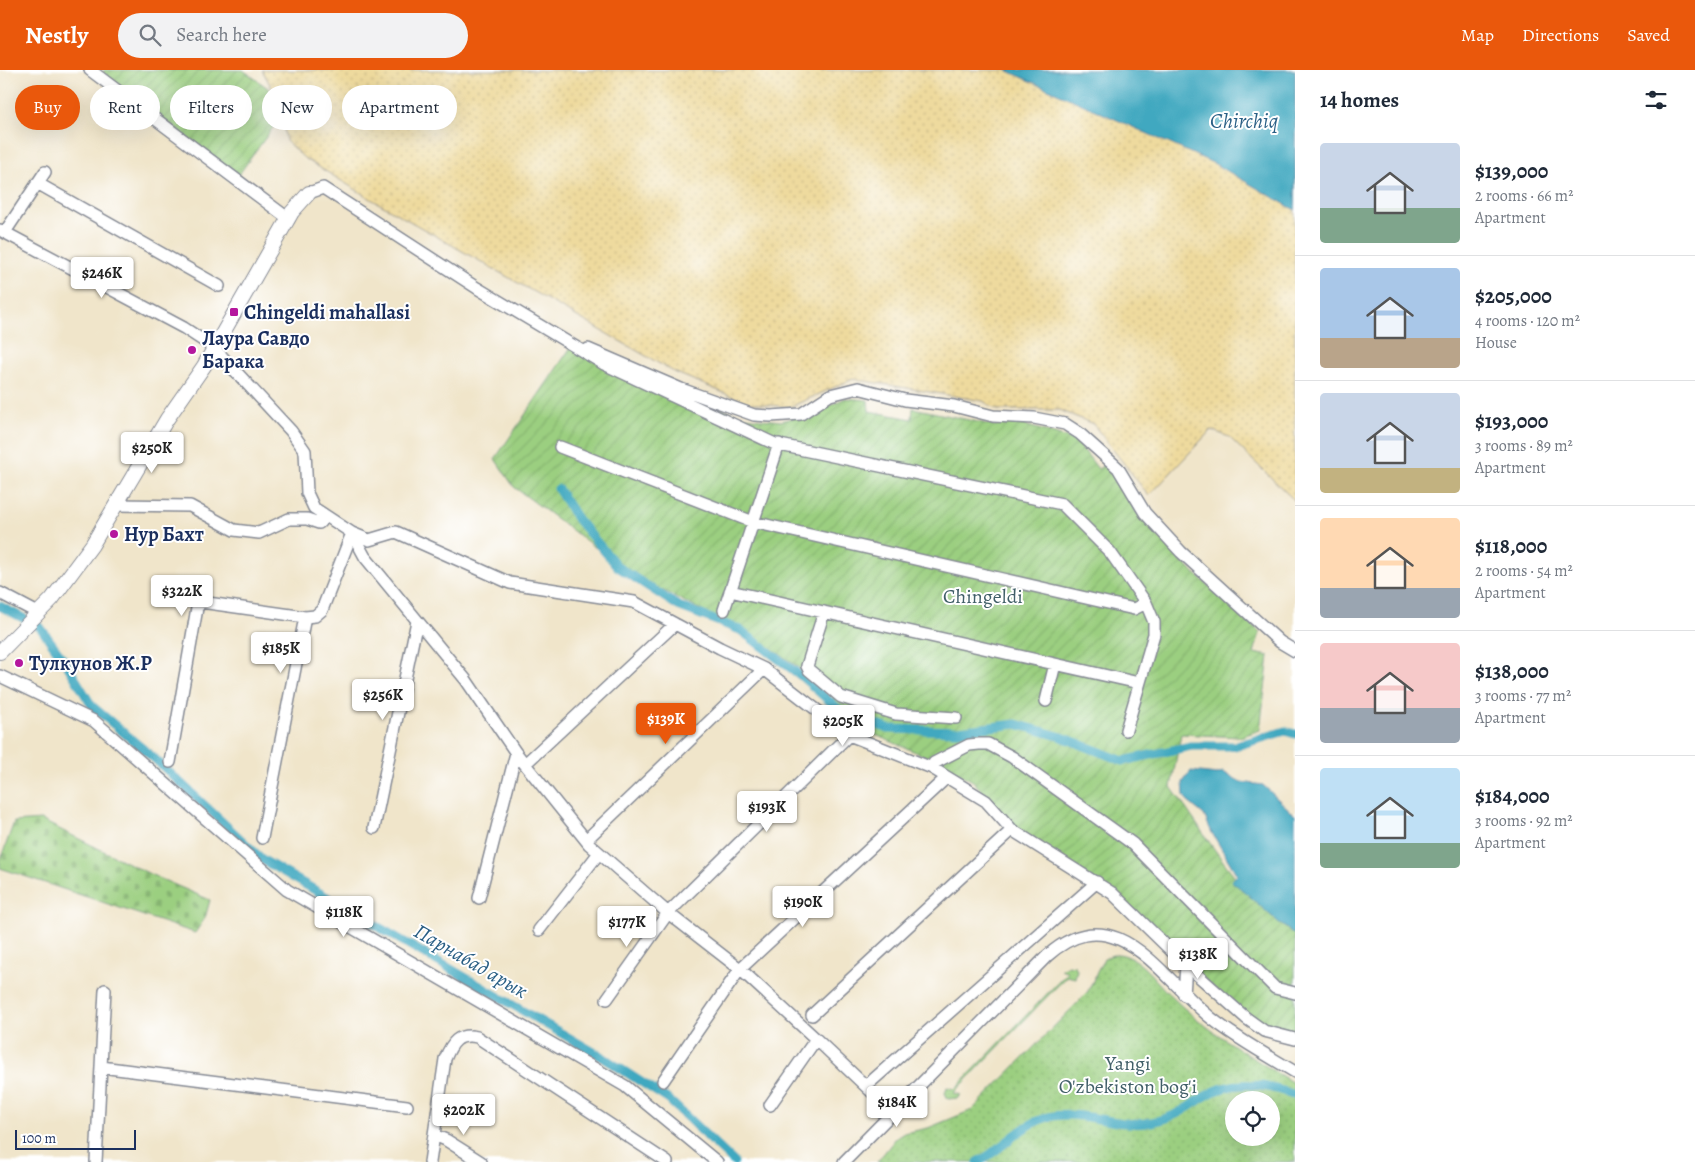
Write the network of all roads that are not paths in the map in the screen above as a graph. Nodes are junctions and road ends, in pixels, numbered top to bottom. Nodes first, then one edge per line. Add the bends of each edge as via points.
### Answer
1 (96, 72) edge
2 (44, 172) dead end
3 (37, 183) junction
4 (309, 193) joint
5 (289, 219) junction
6 (2, 231) edge
7 (219, 286) dead end
8 (567, 343) junction
9 (214, 347) junction
10 (779, 444) junction
11 (560, 447) dead end
12 (116, 505) junction
13 (326, 516) junction
14 (753, 522) junction
15 (352, 534) junction
16 (730, 591) junction
17 (0, 593) edge
18 (1146, 603) junction
19 (724, 610) dead end
20 (824, 612) junction
21 (38, 613) junction
22 (305, 617) junction
23 (417, 621) junction
24 (675, 624) junction
25 (2, 646) edge
26 (1295, 651) edge
27 (1055, 664) junction
28 (764, 669) junction
29 (0, 676) edge
30 (1139, 683) junction
31 (1046, 701) dead end
32 (956, 718) dead end
33 (1126, 730) dead end
34 (849, 735) junction
35 (516, 753) junction
36 (170, 762) dead end
37 (525, 764) junction
38 (932, 768) junction
39 (946, 778) junction
40 (374, 828) dead end
41 (1012, 830) junction
42 (262, 838) dead end
43 (586, 840) junction
44 (599, 853) junction
45 (1097, 882) junction
46 (479, 898) dead end
47 (668, 913) junction
48 (539, 930) dead end
49 (1186, 964) junction
50 (740, 969) junction
51 (105, 990) dead end
52 (1295, 992) edge
53 (1184, 995) junction
54 (607, 999) dead end
55 (812, 1015) dead end
56 (816, 1039) junction
57 (1295, 1039) edge
58 (100, 1067) junction
59 (1295, 1072) edge
60 (663, 1081) dead end
61 (866, 1086) junction
62 (770, 1105) dead end
63 (407, 1106) dead end
64 (894, 1112) junction
65 (434, 1135) junction
66 (96, 1162) edge
67 (430, 1162) edge
68 (481, 1162) edge
69 (667, 1162) edge
70 (717, 1162) edge
71 (844, 1162) edge

1 - 5 street
2 - 3 street
3 - 6 street
3 - 7 street
4 - 5 main road
4 - 8 street via 323,188
5 - 9 main road
6 - 9 street
8 - 10 street via 604,364
8 - 26 street via 604,355 708,400 754,415 801,414 830,394 858,388 993,416 1034,418 1065,424 1118,468 1145,513 1181,552 1280,642
9 - 12 main road
9 - 13 street via 292,431 304,451 309,501
10 - 14 street
10 - 18 street via 1062,504 1110,552
11 - 14 street
12 - 13 street via 190,506 234,530 259,533 289,519 319,523
12 - 21 main road via 86,554
13 - 15 street
14 - 16 street
14 - 18 street via 1134,609
15 - 22 street via 322,610 315,616
15 - 23 street via 365,557
15 - 24 street via 373,540 396,532 510,583 634,602
16 - 19 street
16 - 20 street
17 - 21 street
18 - 30 street via 1154,622 1154,634
20 - 27 street
20 - 32 street via 807,666 840,697 896,714
21 - 25 main road
22 - 36 street via 201,602 197,608
22 - 42 street
23 - 35 street via 466,680
23 - 40 street
24 - 28 street
24 - 37 street
27 - 30 street
27 - 31 street
28 - 34 street
28 - 43 street
29 - 70 street via 94,721 287,890 625,1086
30 - 33 street
34 - 38 street
34 - 47 street
35 - 37 street
35 - 46 street
37 - 43 street
38 - 39 street
38 - 52 street via 934,763 970,745 988,744 1012,757 1133,844 1275,988
39 - 41 street via 986,801
39 - 50 street
41 - 45 street
41 - 55 street
43 - 44 street
44 - 47 street
44 - 48 street
45 - 49 street
45 - 61 street
47 - 50 street
47 - 54 street
49 - 53 street
49 - 57 street via 1264,1031
50 - 56 street
50 - 60 street
51 - 58 street
53 - 59 street via 1232,1033
53 - 64 street via 1135,946 1116,936 1096,933 1072,938 1047,956
56 - 61 street
56 - 62 street
58 - 63 street
58 - 66 street
61 - 64 street
64 - 71 street
65 - 67 street
65 - 68 street
65 - 69 street via 445,1059 458,1038 477,1036

